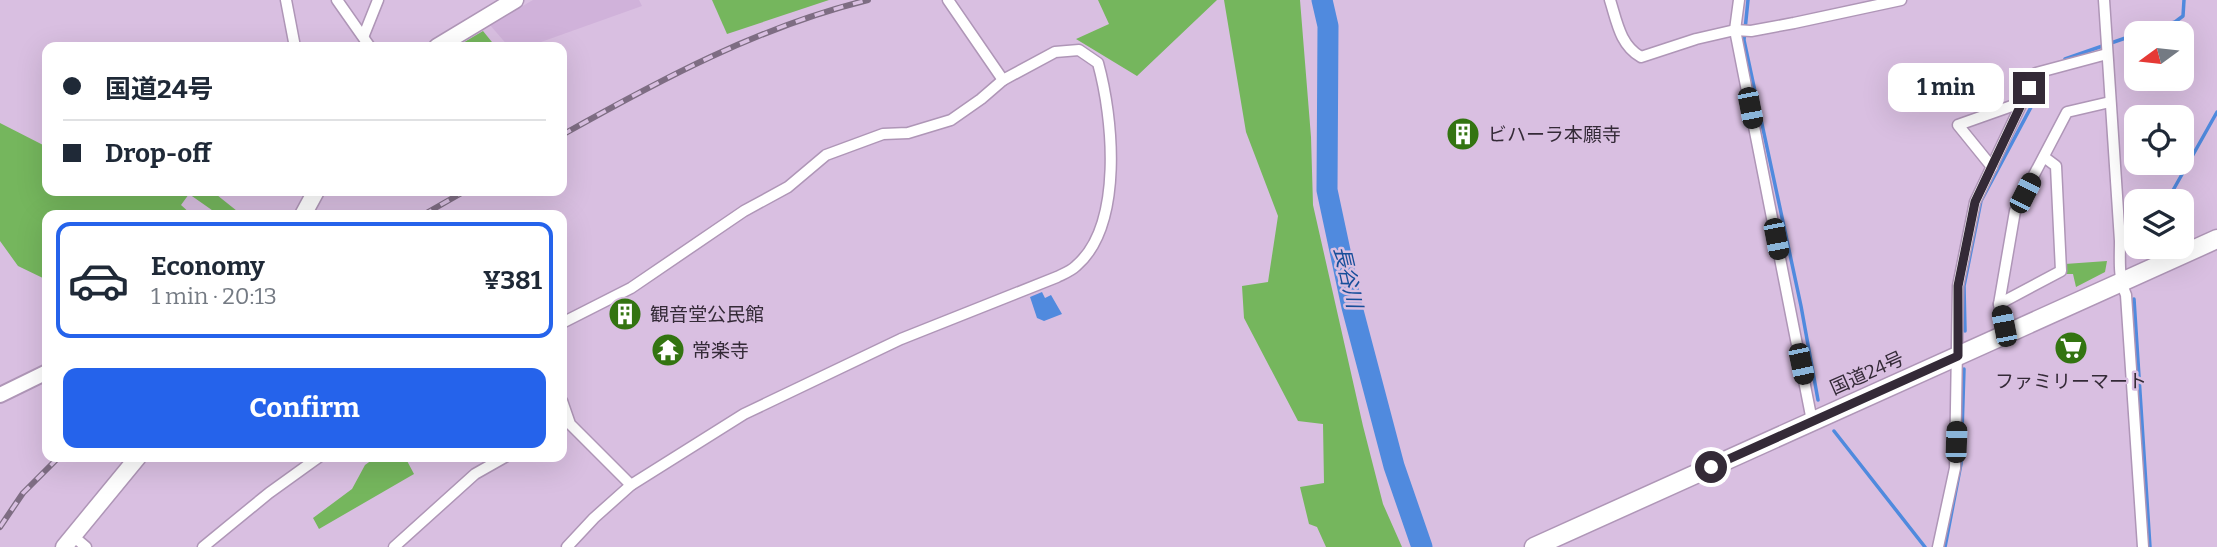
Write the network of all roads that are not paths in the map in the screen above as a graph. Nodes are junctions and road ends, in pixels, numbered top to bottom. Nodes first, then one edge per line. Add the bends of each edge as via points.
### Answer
1 (286, 0) edge
2 (337, 0) edge
3 (379, 0) edge
4 (515, 0) edge
5 (948, 0) edge
6 (1610, 0) edge
7 (1740, 0) edge
8 (1901, 0) edge
9 (2104, 0) edge
10 (1735, 30) junction
11 (364, 35) junction
12 (294, 42) edge
13 (368, 42) edge
14 (445, 42) edge
15 (2106, 51) junction
16 (1003, 80) junction
17 (2022, 102) junction
18 (2110, 102) junction
19 (2044, 157) junction
20 (1992, 167) junction
21 (2217, 239) edge
22 (2120, 283) junction
23 (1999, 304) junction
24 (567, 321) edge
25 (2005, 334) junction
26 (1958, 356) junction
27 (42, 374) edge
28 (0, 395) edge
29 (1812, 421) junction
30 (567, 427) edge
31 (134, 462) edge
32 (312, 462) edge
33 (496, 462) edge
34 (631, 485) junction
35 (68, 542) edge
36 (1939, 544) edge
37 (86, 547) edge
38 (203, 547) edge
39 (394, 547) edge
40 (567, 547) edge
41 (1534, 547) edge
42 (2143, 547) edge

1 - 12 street
2 - 11 street
3 - 11 street
4 - 14 main road
5 - 16 street
6 - 10 street via 1620,33 1631,51 1641,57
7 - 10 street
8 - 10 street via 1751,31
9 - 15 street
10 - 29 street
11 - 13 street
15 - 17 street via 2036,73
15 - 18 street
16 - 24 street via 951,120 908,133 883,134 826,155 788,187 744,211 631,288
16 - 34 street via 1055,52 1079,50 1098,63 1107,111 1110,195 1098,236 1077,266 852,361 744,414
17 - 20 street
17 - 20 street via 1958,125
18 - 19 street via 2067,112
18 - 22 street
19 - 23 street via 2015,212
19 - 23 street via 2056,166 2061,271
20 - 26 street via 1975,202 1958,286
21 - 22 highway, 国道24号
22 - 25 highway, 国道24号
22 - 42 street via 2126,295
23 - 25 street
25 - 26 highway, 国道24号
26 - 29 highway, 国道24号
26 - 36 street via 1955,468
27 - 28 street
29 - 41 highway, 国道24号
30 - 34 street
31 - 35 main road
32 - 38 street
33 - 39 street via 475,474
34 - 40 street
35 - 37 street

